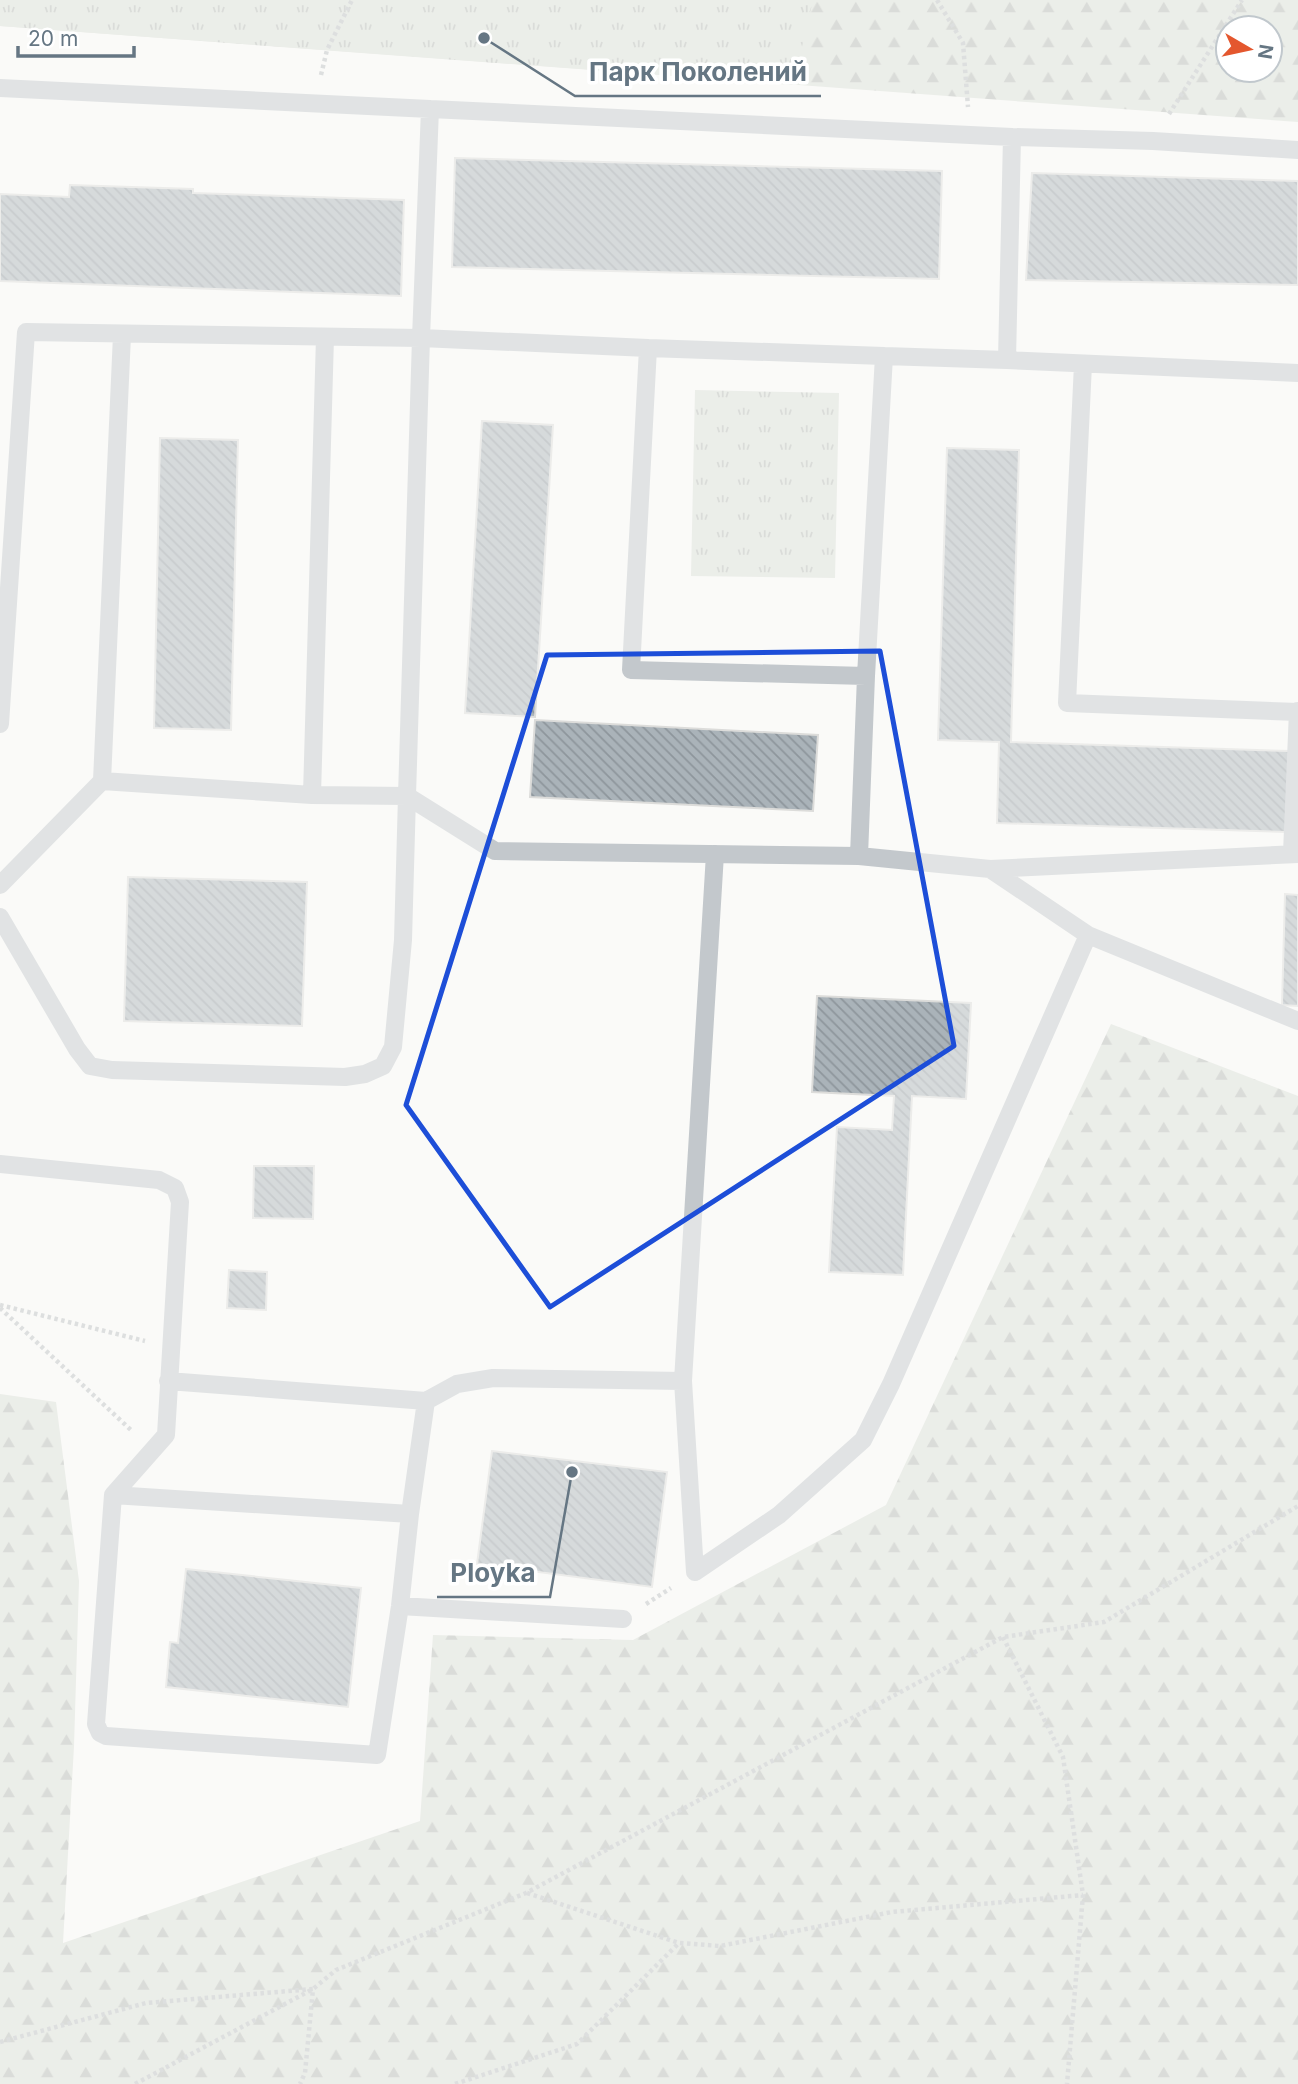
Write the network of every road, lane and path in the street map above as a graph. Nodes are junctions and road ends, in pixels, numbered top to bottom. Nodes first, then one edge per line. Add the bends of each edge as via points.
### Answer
1 (352, 0) edge
2 (937, 0) edge
3 (1242, 0) edge
4 (0, 88) edge
5 (314, 104) junction
6 (430, 109) junction
7 (970, 136) junction
8 (1012, 137) junction
9 (1153, 141) junction
10 (1298, 150) edge
11 (122, 335) junction
12 (325, 337) junction
13 (421, 338) junction
14 (648, 348) junction
15 (884, 356) junction
16 (1007, 360) junction
17 (1083, 363) junction
18 (1298, 373) edge
19 (866, 676) junction
20 (1298, 711) edge
21 (0, 724) edge
22 (102, 781) junction
23 (312, 795) junction
24 (407, 796) junction
25 (715, 854) junction
26 (1295, 854) edge
27 (859, 856) junction
28 (990, 869) junction
29 (0, 885) edge
30 (0, 917) edge
31 (1088, 935) junction
32 (1298, 1021) edge
33 (0, 1164) edge
34 (0, 1306) edge
35 (170, 1343) junction
36 (168, 1381) junction
37 (683, 1381) junction
38 (426, 1401) junction
39 (153, 1451) junction
40 (113, 1495) junction
41 (1298, 1506) edge
42 (410, 1514) junction
43 (695, 1572) junction
44 (400, 1606) junction
45 (624, 1619) joint
46 (1003, 1637) junction
47 (526, 1893) junction
48 (1083, 1895) junction
49 (679, 1943) junction
50 (313, 1990) junction
51 (0, 2042) edge
52 (135, 2084) edge
53 (300, 2084) edge
54 (455, 2084) edge
55 (1067, 2084) edge

1 - 5 path via 327,50
2 - 7 path via 963,43
3 - 9 path
4 - 5 lane
5 - 6 lane
6 - 7 lane
6 - 13 lane
7 - 8 lane
8 - 9 lane
8 - 16 lane
9 - 10 lane
11 - 12 lane
11 - 21 lane via 26,332
11 - 22 lane
12 - 13 lane
12 - 23 lane
13 - 14 lane
13 - 24 lane
14 - 15 lane
14 - 19 lane via 631,670
15 - 16 lane
15 - 19 lane
16 - 17 lane
17 - 18 lane
17 - 20 lane via 1067,703
19 - 27 lane
20 - 26 lane
22 - 23 lane
22 - 29 lane
23 - 24 lane
24 - 25 lane via 495,851
24 - 30 lane via 403,940 393,1047 383,1066 365,1073 345,1077 90,1066
25 - 27 lane
25 - 37 lane
26 - 28 lane
27 - 28 lane
28 - 31 lane
31 - 32 lane
31 - 43 lane via 863,1440 779,1515
33 - 35 lane via 159,1180 175,1188 180,1202
34 - 35 path
34 - 39 path
35 - 36 lane
36 - 38 lane
36 - 39 lane via 166,1435
37 - 38 lane via 493,1378 457,1384
37 - 43 lane
38 - 42 lane
39 - 40 lane
40 - 42 lane
40 - 44 lane via 96,1724 106,1736 377,1755
41 - 46 path via 1104,1622
42 - 44 lane
43 - 45 path
44 - 45 lane
46 - 47 path
46 - 48 path via 1063,1757
47 - 49 path
47 - 50 path via 336,1970
48 - 49 path via 892,1912 720,1946
48 - 55 path
49 - 54 path via 577,2044
50 - 51 path via 146,2003
50 - 52 path
50 - 53 path

